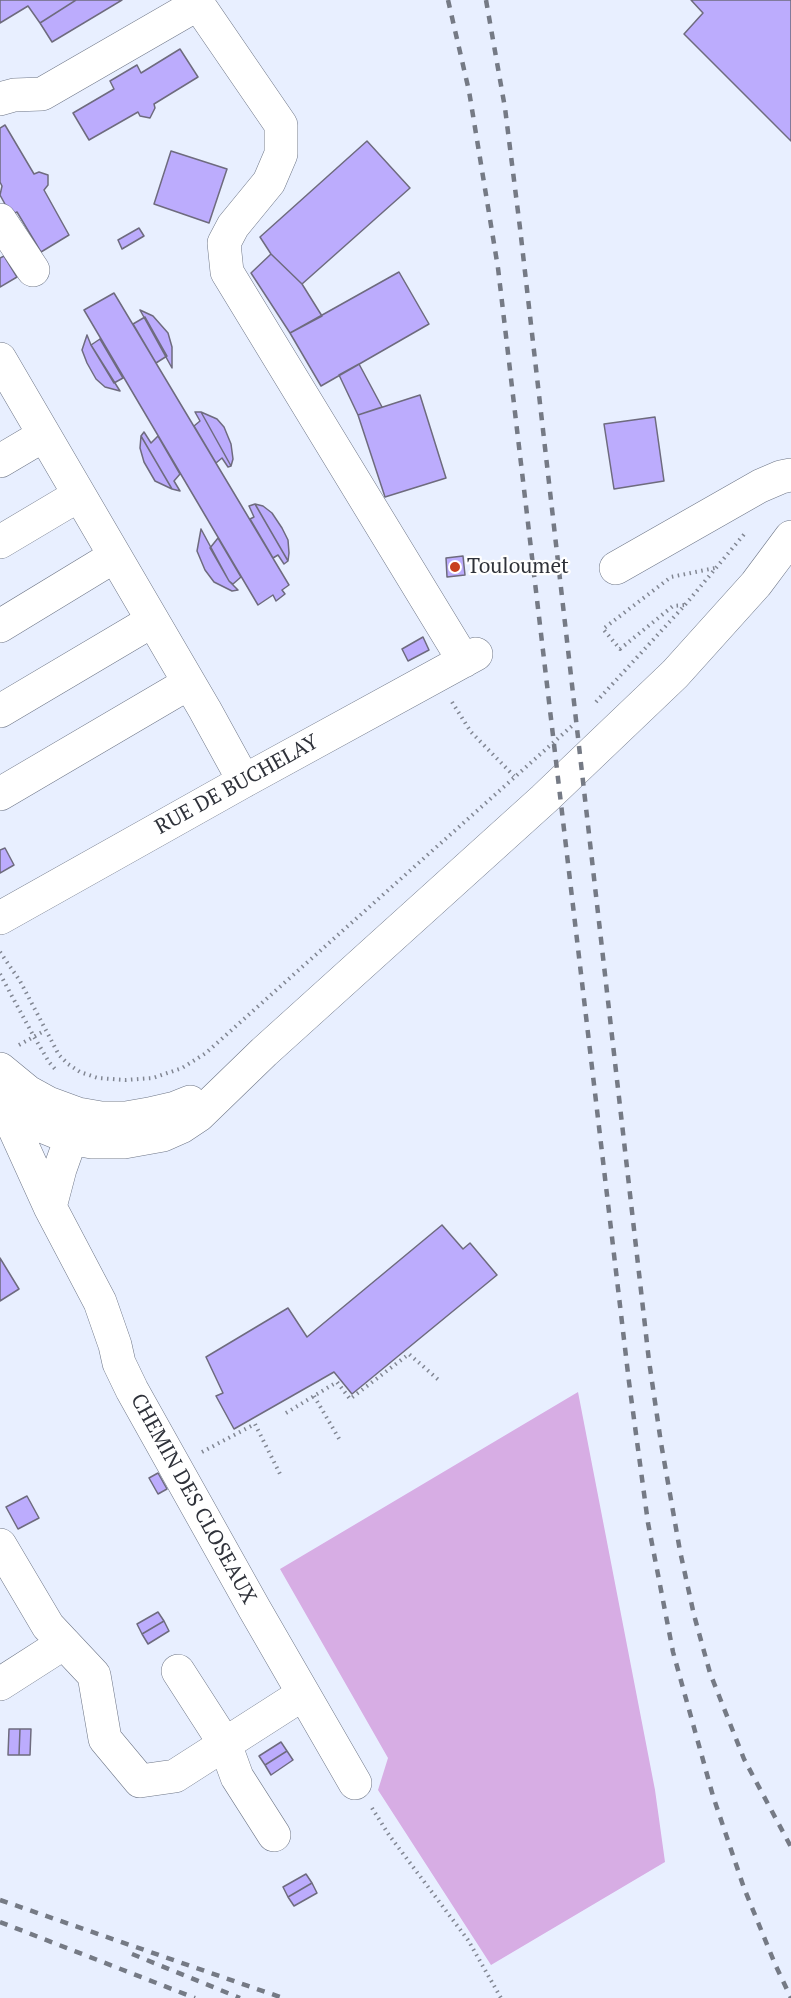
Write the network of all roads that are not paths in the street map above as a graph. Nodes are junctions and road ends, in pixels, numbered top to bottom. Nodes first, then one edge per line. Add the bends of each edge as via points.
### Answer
1 (0, 99) edge
2 (0, 220) edge
3 (33, 270) dead end
4 (3, 372) edge
5 (44, 435) junction
6 (0, 461) edge
7 (791, 476) edge
8 (79, 495) junction
9 (791, 537) edge
10 (0, 542) edge
11 (115, 556) junction
12 (616, 568) dead end
13 (152, 621) junction
14 (0, 626) edge
15 (189, 683) junction
16 (0, 711) edge
17 (243, 781) junction
18 (0, 794) edge
19 (0, 918) edge
20 (0, 1069) edge
21 (0, 1097) edge
22 (75, 1126) junction
23 (50, 1207) junction
24 (0, 1545) edge
25 (64, 1643) junction
26 (178, 1671) dead end
27 (0, 1684) edge
28 (303, 1694) junction
29 (225, 1744) junction
30 (355, 1783) road end
31 (274, 1834) dead end

1 - 17 street, RUE DE BUCHELAY via 42,94 198,4 281,125 281,153 269,182 224,243 227,272 470,658
2 - 3 street
4 - 5 street
5 - 6 street
5 - 8 street
7 - 12 street via 760,486
8 - 10 street
8 - 11 street
9 - 22 street via 756,584 667,682 198,1115 163,1135 124,1142 92,1142
11 - 13 street
11 - 14 street
13 - 15 street
13 - 16 street
15 - 17 street
15 - 18 street
17 - 19 street, RUE DE BUCHELAY
20 - 22 street
21 - 22 street via 21,1115 44,1127
21 - 23 street, CHEMIN DES CLOSEAUX
22 - 23 street
23 - 28 street, CHEMIN DES CLOSEAUX via 100,1302 118,1363
24 - 25 street via 48,1626
25 - 27 street
25 - 29 street via 94,1675 105,1739 140,1781 175,1776
26 - 29 street
28 - 29 street
28 - 30 street, CHEMIN DES CLOSEAUX
29 - 31 street via 237,1777

